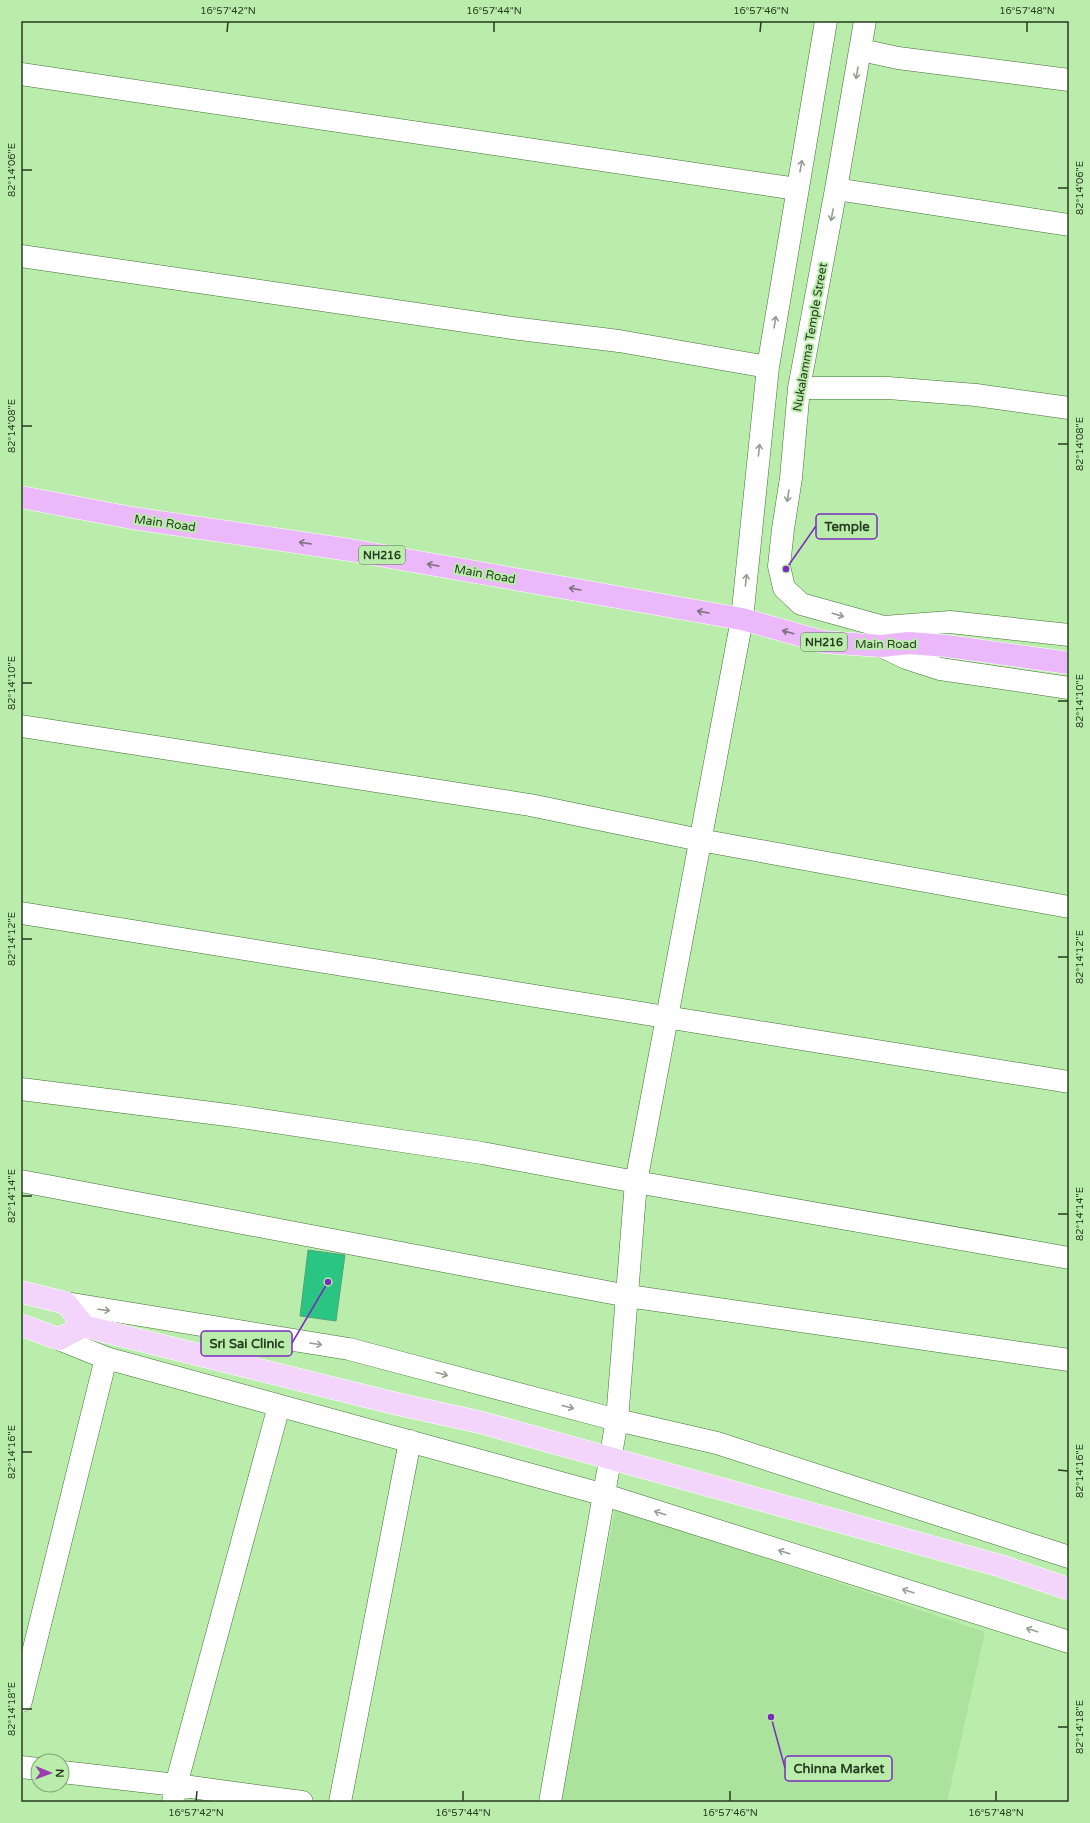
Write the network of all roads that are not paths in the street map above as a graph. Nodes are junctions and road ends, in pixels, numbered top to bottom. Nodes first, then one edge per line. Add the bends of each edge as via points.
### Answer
1 (826, 21) edge
2 (865, 21) edge
3 (861, 50) junction
4 (21, 74) edge
5 (1069, 80) edge
6 (797, 189) junction
7 (836, 189) junction
8 (1069, 225) edge
9 (21, 256) edge
10 (768, 367) junction
11 (799, 388) junction
12 (1069, 408) edge
13 (21, 497) edge
14 (742, 619) junction
15 (1069, 635) edge
16 (882, 637) junction
17 (1069, 663) edge
18 (1069, 688) edge
19 (21, 726) edge
20 (700, 840) junction
21 (1069, 907) edge
22 (21, 913) edge
23 (668, 1016) junction
24 (1069, 1082) edge
25 (21, 1089) edge
26 (21, 1181) edge
27 (636, 1182) junction
28 (1069, 1258) edge
29 (21, 1292) edge
30 (628, 1296) junction
31 (66, 1303) junction
32 (21, 1326) edge
33 (89, 1327) junction
34 (59, 1339) junction
35 (106, 1358) junction
36 (1069, 1360) edge
37 (279, 1406) junction
38 (617, 1420) junction
39 (410, 1441) junction
40 (606, 1495) junction
41 (1069, 1557) edge
42 (1069, 1589) edge
43 (1069, 1642) edge
44 (21, 1701) edge
45 (70, 1773) edge
46 (175, 1793) edge
47 (302, 1802) edge
48 (340, 1802) edge
49 (550, 1802) edge

6 -> 1 street
2 - 3 street, Nukalamma Temple Street
3 - 5 street via 898,58
3 -> 7 street, Nukalamma Temple Street
4 - 6 street
10 -> 6 street
7 - 8 street
7 -> 11 street, Nukalamma Temple Street
9 - 10 street via 504,327 619,341
14 -> 10 street
11 - 12 street via 888,388 969,394
11 -> 16 street, Nukalamma Temple Street via 791,478 779,566 784,588 801,604
14 -> 13 highway, Main Road / NH216 via 350,550 132,518
16 -> 14 highway, Main Road / NH216 via 824,642
14 - 20 street
15 - 16 street via 950,622
16 - 17 highway, Main Road / NH216 via 909,643
16 - 18 street via 906,658 940,669
19 - 20 street via 530,805
20 - 21 street
20 - 23 street
22 - 23 street
23 - 24 street
23 - 27 street
25 - 27 street via 398,1140
26 - 30 street
27 - 28 street
27 - 30 street
29 - 31 main road
30 - 36 street
30 - 38 street
31 - 33 main road
31 -> 38 street via 349,1349
32 - 34 main road
33 - 34 main road
33 - 42 main road, bridge via 479,1422 1002,1566
34 - 35 street
35 - 37 street
35 - 44 street
37 - 39 street
37 - 46 street
38 - 40 street
38 - 41 street via 717,1443
39 - 40 street
39 - 48 street
43 -> 40 street
40 - 49 street
45 - 46 street
46 - 47 street

